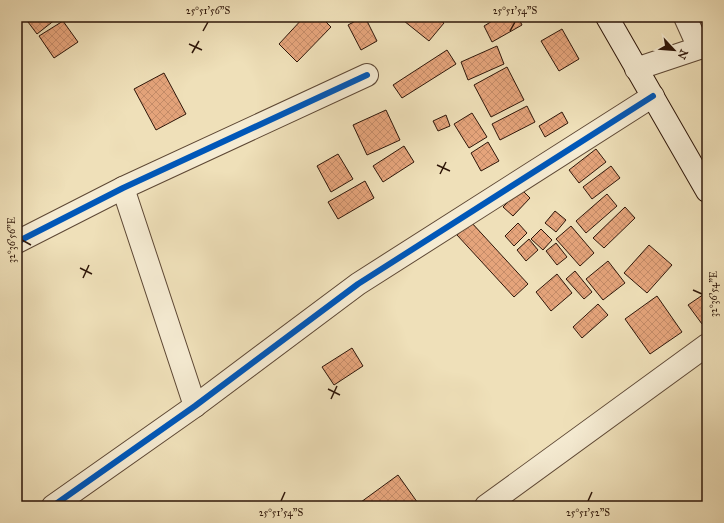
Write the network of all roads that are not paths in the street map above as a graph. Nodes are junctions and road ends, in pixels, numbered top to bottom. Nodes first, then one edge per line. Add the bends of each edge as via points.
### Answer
1 (607, 17) edge
2 (685, 17) edge
3 (703, 47) edge
4 (636, 69) junction
5 (367, 75) dead end
6 (653, 96) junction
7 (123, 188) junction
8 (707, 191) edge
9 (17, 242) edge
10 (707, 346) edge
11 (195, 406) junction
12 (53, 506) edge
13 (486, 506) edge

1 - 4 street
2 - 3 street
3 - 4 street
4 - 6 street
5 - 7 street
6 - 8 street
6 - 11 street via 358,284
7 - 9 street
7 - 11 street
10 - 13 street
11 - 12 street

